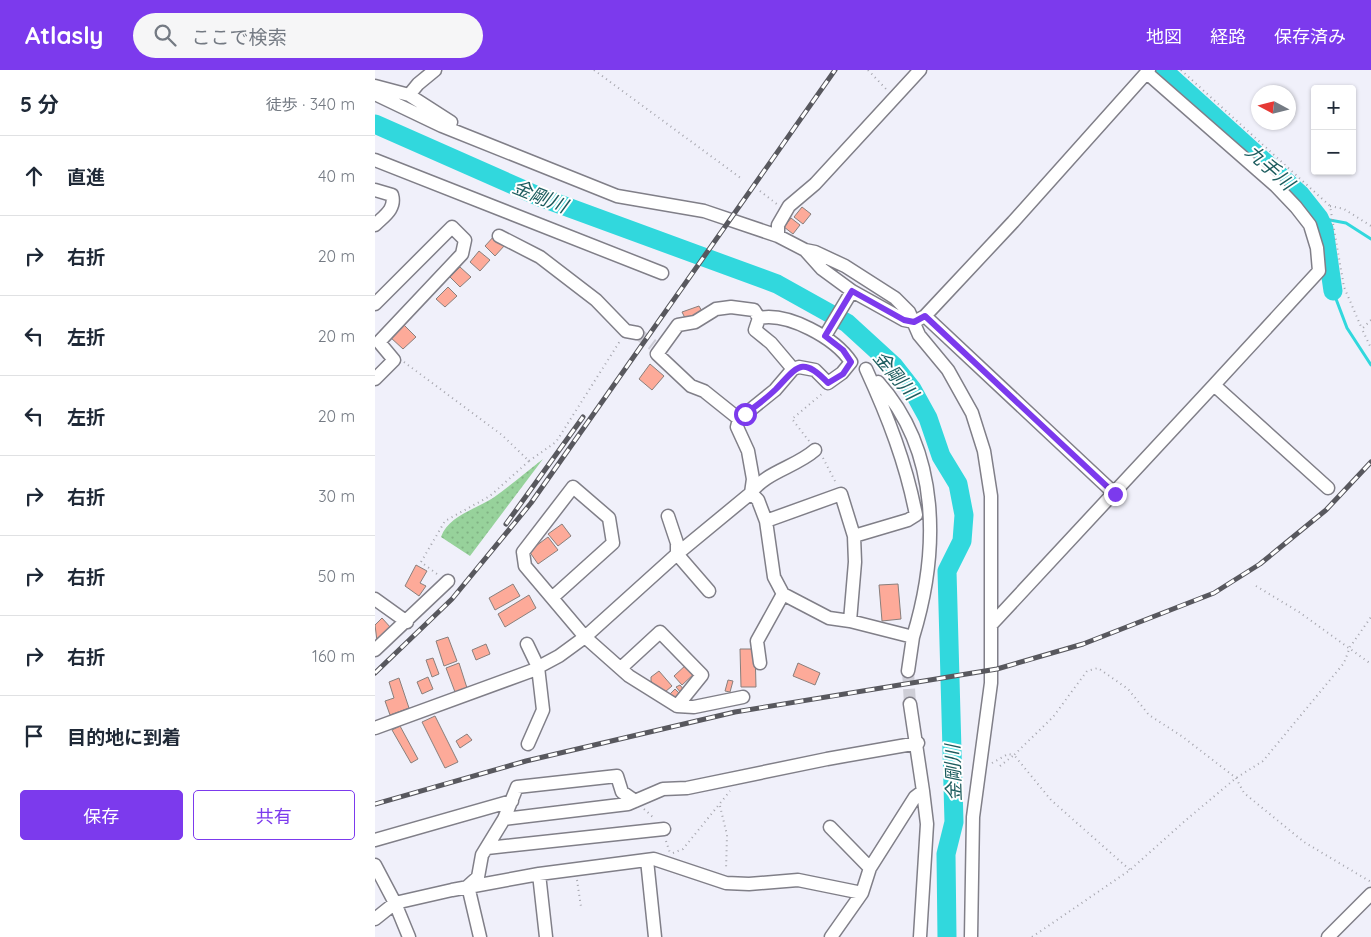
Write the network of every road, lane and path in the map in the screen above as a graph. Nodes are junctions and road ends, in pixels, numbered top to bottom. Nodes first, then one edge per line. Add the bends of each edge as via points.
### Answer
1 (435, 70) edge
2 (594, 70) edge
3 (868, 70) edge
4 (920, 70) edge
5 (1148, 71) edge
6 (375, 86) edge
7 (375, 94) edge
8 (409, 95) junction
9 (894, 98) junction
10 (464, 135) junction
11 (375, 160) edge
12 (742, 179) dead end
13 (375, 190) edge
14 (760, 191) dead end
15 (1330, 206) dead end
16 (787, 211) junction
17 (375, 225) edge
18 (1371, 226) edge
19 (499, 236) dead end
20 (777, 236) junction
21 (805, 250) junction
22 (662, 273) dead end
23 (849, 295) junction
24 (375, 304) edge
25 (759, 318) junction
26 (919, 319) junction
27 (1371, 320) edge
28 (632, 332) joint
29 (825, 336) junction
30 (377, 342) edge
31 (1371, 348) edge
32 (398, 357) joint
33 (851, 362) junction
34 (793, 369) junction
35 (866, 369) junction
36 (375, 379) edge
37 (828, 383) junction
38 (1214, 385) junction
39 (739, 419) junction
40 (815, 450) junction
41 (529, 461) junction
42 (1328, 488) dead end
43 (751, 492) junction
44 (841, 494) junction
45 (1115, 494) junction
46 (668, 516) dead end
47 (766, 521) junction
48 (854, 536) junction
49 (677, 554) junction
50 (448, 581) joint
51 (1255, 586) dead end
52 (709, 591) dead end
53 (783, 594) junction
54 (553, 597) junction
55 (375, 599) edge
56 (1371, 617) edge
57 (850, 621) junction
58 (407, 622) junction
59 (991, 624) junction
60 (585, 637) junction
61 (913, 637) junction
62 (527, 644) dead end
63 (1349, 647) junction
64 (375, 650) edge
65 (760, 663) dead end
66 (1371, 664) edge
67 (538, 667) junction
68 (621, 668) junction
69 (908, 671) tunnel mouth
70 (743, 697) dead end
71 (910, 704) tunnel mouth
72 (677, 706) junction
73 (375, 728) edge
74 (918, 743) junction
75 (528, 744) dead end
76 (1014, 755) junction
77 (1000, 766) dead end
78 (981, 769) junction
79 (739, 778) junction
80 (1236, 778) junction
81 (923, 791) junction
82 (512, 800) junction
83 (635, 801) junction
84 (720, 805) junction
85 (504, 819) junction
86 (830, 827) dead end
87 (664, 829) dead end
88 (375, 840) edge
89 (487, 848) junction
90 (651, 859) junction
91 (375, 865) edge
92 (870, 868) junction
93 (1130, 870) junction
94 (539, 874) junction
95 (726, 882) junction
96 (1371, 882) edge
97 (468, 886) junction
98 (861, 893) junction
99 (1371, 894) edge
100 (395, 903) junction
101 (375, 918) edge
102 (409, 937) edge
103 (480, 937) edge
104 (547, 937) edge
105 (655, 937) edge
106 (831, 937) edge
107 (920, 937) edge
108 (971, 937) edge
109 (1032, 937) edge
110 (1328, 937) edge

1 - 8 street
2 - 12 path
3 - 9 path
4 - 9 street
5 - 26 street via 1013,222
5 - 38 street via 1297,207 1310,225 1317,248 1319,271
6 - 8 street
7 - 10 street
8 - 10 street via 459,127
9 - 16 street
10 - 20 street via 617,196 704,211
11 - 22 street
13 - 17 street via 393,195 394,201 392,209
14 - 16 path
15 - 18 path via 1344,209
16 - 20 street via 778,225
19 - 28 street via 540,257
20 - 21 street
21 - 23 street
21 - 26 street via 845,266 895,298
23 - 26 street via 904,320
23 - 29 street
24 - 30 street via 453,227 465,240 462,254
25 - 29 street via 768,316 800,324
25 - 34 street via 755,330
25 - 39 street via 754,310 716,309 695,322 678,325 655,350 691,386 704,391
26 - 45 street
26 - 59 street via 919,335 958,387 972,413 983,450 991,496
27 - 31 path via 1362,329
28 - 41 path via 556,442
29 - 33 street via 843,350
30 - 32 street
30 - 36 street via 394,360
32 - 41 path via 501,435
33 - 35 street
33 - 37 street via 843,374
34 - 37 street via 815,370
34 - 39 street via 775,390
35 - 48 street via 889,419 908,475 916,515
35 - 61 street via 905,422 918,450 928,492 930,545 924,600
37 - 40 path via 828,389 792,419
38 - 42 street
38 - 45 street
39 - 43 street via 737,427 748,451 753,479
40 - 43 street via 804,460 757,483
40 - 44 path via 824,460
41 - 50 path via 490,496 445,520 421,562
43 - 47 street via 758,500
43 - 49 street
44 - 47 street
44 - 48 street
45 - 59 street
46 - 49 street via 677,543
47 - 53 street via 774,577
48 - 57 street
49 - 52 street
49 - 60 street
50 - 58 street
51 - 63 path
53 - 57 street via 829,618
53 - 65 street via 757,641
54 - 54 street via 525,566 523,552 573,487 609,518 613,543
54 - 60 street
55 - 58 street
56 - 63 path
57 - 61 street
58 - 64 street
59 - 78 street via 991,683
60 - 67 street
60 - 68 street
61 - 69 street
62 - 67 street
63 - 66 path
63 - 80 path via 1344,663 1263,761
67 - 73 street
67 - 75 street via 543,710
68 - 72 street
68 - 72 street via 660,632 702,675
70 - 72 street via 694,707
71 - 74 street
74 - 79 street
74 - 81 street
76 - 77 path
76 - 78 path via 1008,754
76 - 80 path via 1053,717 1087,671 1098,668 1128,689 1149,716 1183,737
76 - 93 path via 1051,800
78 - 108 street via 973,817
79 - 83 street via 663,789
79 - 84 path
80 - 93 path
80 - 96 path via 1244,793 1304,842
81 - 92 street via 915,797
81 - 107 street via 927,824
82 - 83 street via 517,787 617,776 622,792
82 - 85 street
82 - 88 street
83 - 85 street
84 - 90 path via 683,848
84 - 95 path via 727,835
85 - 89 street
86 - 92 street
87 - 89 street
89 - 97 street via 482,855 478,877
90 - 94 street
90 - 95 street
90 - 105 street
91 - 100 street
92 - 98 street
93 - 109 path
94 - 97 street
94 - 104 street
95 - 98 street via 749,884 798,880
97 - 100 street
97 - 103 street
98 - 106 street
99 - 110 street
100 - 101 street
100 - 102 street

